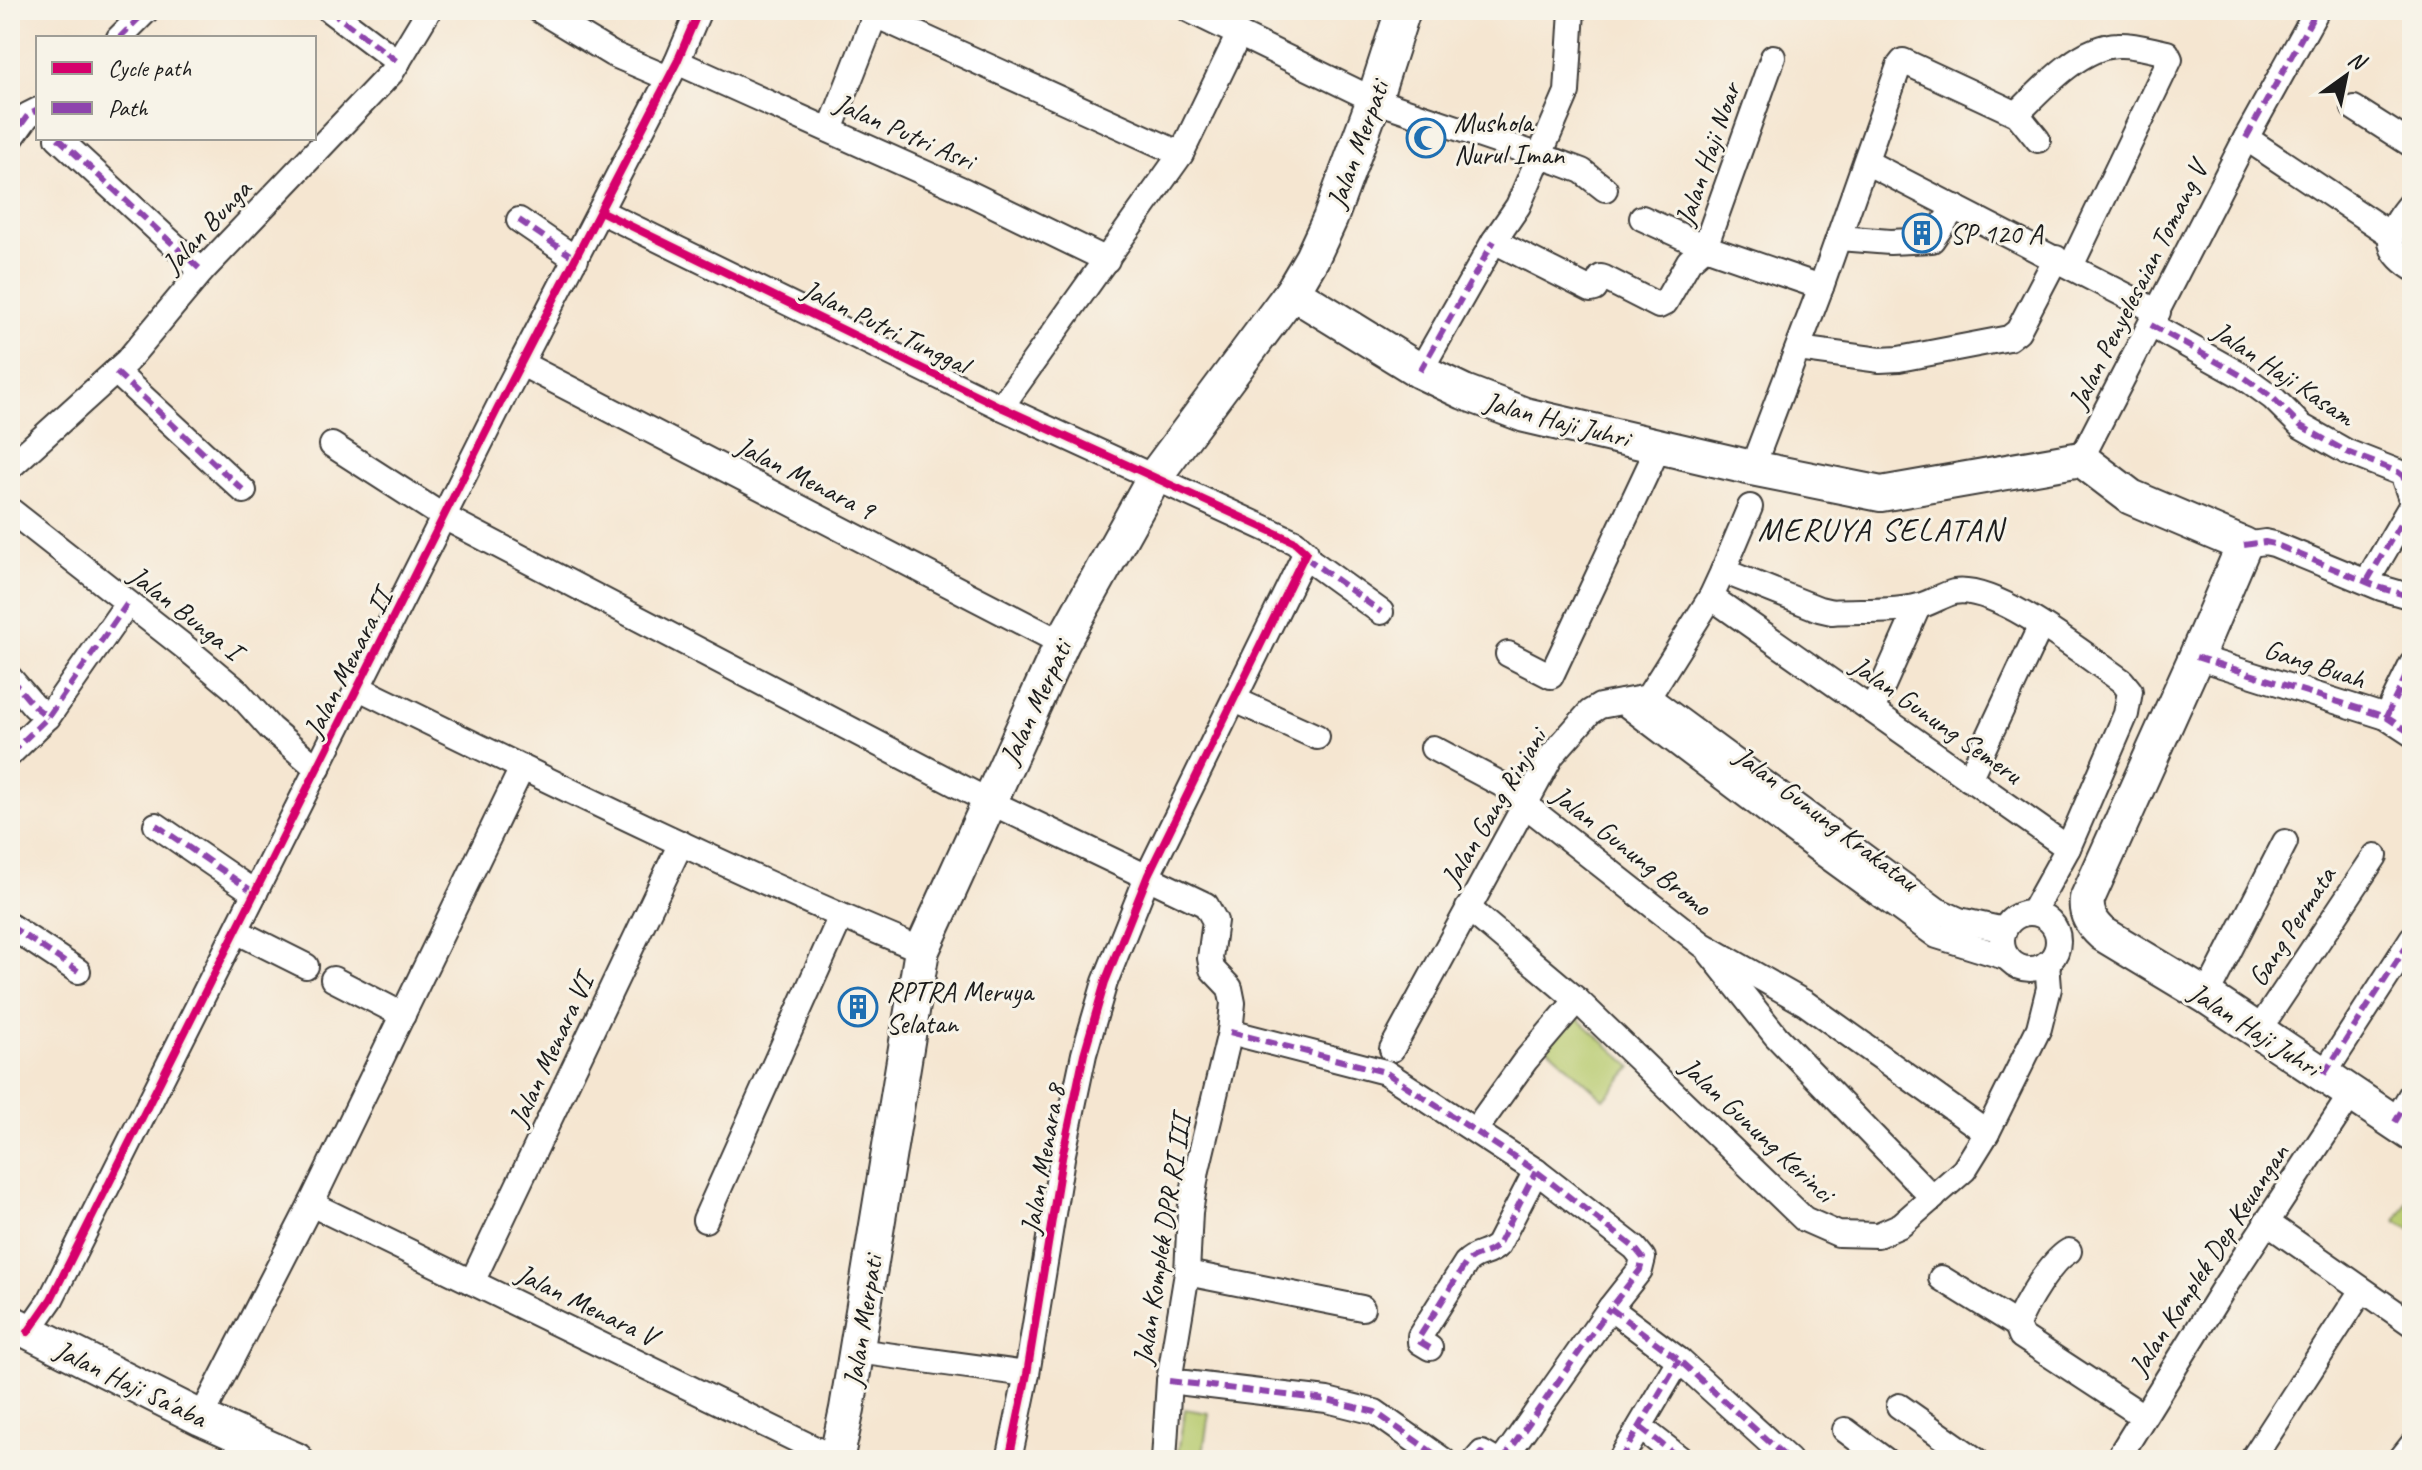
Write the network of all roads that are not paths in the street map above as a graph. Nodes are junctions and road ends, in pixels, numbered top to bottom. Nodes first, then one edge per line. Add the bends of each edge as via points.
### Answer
1 (147, 10) edge
2 (329, 10) edge
3 (429, 10) edge
4 (539, 10) edge
5 (699, 10) edge
6 (1189, 10) edge
7 (1403, 10) edge
8 (1572, 10) edge
9 (2317, 10) edge
10 (876, 12) edge
11 (1239, 34) junction
12 (121, 36) edge
13 (1773, 57) dead end
14 (398, 62) junction
15 (673, 70) junction
16 (1374, 100) junction
17 (2354, 108) dead end
18 (36, 114) edge
19 (2017, 114) junction
20 (830, 130) junction
21 (2246, 138) junction
22 (10, 140) edge
23 (60, 140) edge
24 (2038, 140) dead end
25 (2412, 145) edge
26 (1181, 154) junction
27 (1539, 157) junction
28 (1866, 162) junction
29 (1605, 189) dead end
30 (2412, 201) edge
31 (1955, 207) junction
32 (600, 211) junction
33 (1642, 218) dead end
34 (519, 220) dead end
35 (2391, 235) junction
36 (1839, 238) junction
37 (1494, 241) junction
38 (1705, 247) junction
39 (576, 259) junction
40 (1107, 260) junction
41 (2064, 262) junction
42 (2412, 268) edge
43 (202, 271) junction
44 (1821, 287) junction
45 (1292, 292) junction
46 (2154, 319) junction
47 (1798, 349) junction
48 (522, 364) junction
49 (1420, 371) junction
50 (116, 372) junction
51 (1001, 407) junction
52 (332, 445) dead end
53 (1659, 446) junction
54 (15, 453) edge
55 (2081, 459) junction
56 (1752, 468) junction
57 (1155, 476) junction
58 (244, 491) dead end
59 (2412, 503) edge
60 (1750, 507) dead end
61 (10, 510) edge
62 (444, 517) junction
63 (2244, 545) junction
64 (1305, 557) junction
65 (1723, 571) junction
66 (2367, 581) junction
67 (1711, 597) junction
68 (2412, 597) edge
69 (127, 604) junction
70 (1918, 607) junction
71 (1381, 612) dead end
72 (2041, 625) junction
73 (1062, 643) junction
74 (1508, 654) dead end
75 (2196, 657) junction
76 (2412, 664) edge
77 (10, 678) edge
78 (359, 688) junction
79 (1648, 697) junction
80 (1235, 700) junction
81 (1623, 702) junction
82 (1872, 710) junction
83 (48, 717) junction
84 (2386, 717) junction
85 (2412, 734) edge
86 (1317, 737) dead end
87 (1433, 748) dead end
88 (10, 754) edge
89 (522, 768) junction
90 (318, 769) junction
91 (1969, 779) junction
92 (988, 801) junction
93 (1525, 801) junction
94 (156, 825) dead end
95 (1822, 840) junction
96 (2285, 842) dead end
97 (681, 843) junction
98 (2068, 848) junction
99 (2375, 856) dead end
100 (1148, 875) junction
101 (255, 893) junction
102 (1468, 908) junction
103 (2032, 913) junction
104 (841, 916) junction
105 (2093, 925) junction
106 (10, 926) edge
107 (2004, 930) junction
108 (236, 931) junction
109 (2412, 938) edge
110 (2058, 941) junction
111 (1703, 945) junction
112 (922, 950) junction
113 (2008, 958) junction
114 (2047, 963) junction
115 (306, 966) dead end
116 (78, 971) dead end
117 (333, 979) dead end
118 (2206, 996) junction
119 (1577, 1000) junction
120 (1805, 1003) junction
121 (403, 1015) junction
122 (2258, 1031) junction
123 (1230, 1032) junction
124 (1776, 1036) junction
125 (1392, 1049) dead end
126 (2324, 1074) junction
127 (2352, 1093) junction
128 (2412, 1093) edge
129 (1484, 1118) dead end
130 (2403, 1128) edge
131 (1987, 1133) junction
132 (1536, 1171) junction
133 (1933, 1198) junction
134 (311, 1204) junction
135 (705, 1220) dead end
136 (2266, 1222) junction
137 (2069, 1251) dead end
138 (1187, 1273) junction
139 (1941, 1278) dead end
140 (472, 1282) junction
141 (2362, 1290) junction
142 (1362, 1308) dead end
143 (1610, 1308) junction
144 (2412, 1324) edge
145 (2017, 1325) junction
146 (19, 1327) edge
147 (1430, 1348) dead end
148 (857, 1351) junction
149 (1679, 1360) junction
150 (1027, 1374) junction
151 (1169, 1381) junction
152 (1899, 1406) dead end
153 (2143, 1416) junction
154 (201, 1418) junction
155 (1640, 1427) junction
156 (1845, 1430) dead end
157 (2412, 1445) edge
158 (296, 1460) edge
159 (836, 1460) edge
160 (1009, 1460) edge
161 (1164, 1460) edge
162 (1443, 1460) edge
163 (1476, 1460) edge
164 (1494, 1460) edge
165 (1503, 1460) edge
166 (1620, 1460) edge
167 (1682, 1460) edge
168 (1789, 1460) edge
169 (1885, 1460) edge
170 (1976, 1460) edge
171 (2117, 1460) edge
172 (2252, 1460) edge
173 (2400, 1460) edge

1 - 12 street
2 - 14 street
3 - 14 street, Jalan Bunga
4 - 15 street, Jalan Putri Asri via 612,54
5 - 15 street, Jalan Menara II
6 - 11 street
7 - 16 street, Jalan Merpati
8 - 27 street via 1567,92
9 - 21 street, Jalan Penyelesaian Tomang V
10 - 20 street
10 - 26 street
11 - 16 street
11 - 26 street
13 - 38 street, Jalan Haji Noar
14 - 43 street, Jalan Bunga
15 - 20 street, Jalan Putri Asri
15 - 32 street, Jalan Menara II
16 - 27 street
16 - 45 street, Jalan Merpati via 1330,219
17 - 25 street
18 - 22 street via 28,115
19 - 24 street
19 - 28 street via 1903,61
19 - 41 street via 2061,71 2099,48 2135,46 2167,53 2170,59
20 - 40 street, Jalan Putri Asri
21 - 35 street
21 - 46 street, Jalan Penyelesaian Tomang V
23 - 43 street
26 - 40 street
27 - 29 street via 1582,171
27 - 37 street via 1518,206
28 - 31 street, Jalan Haji Kasam
28 - 36 street
30 - 35 street
31 - 36 street via 1932,240
31 - 41 street, Jalan Haji Kasam
32 - 39 street, Jalan Menara II
32 - 51 street, Jalan Putri Tunggal
33 - 38 street
34 - 39 street
35 - 42 street via 2393,254
36 - 44 street
37 - 38 street via 1591,290 1601,277 1659,306 1689,261
37 - 49 street
38 - 44 street, Jalan Haji Noar
39 - 48 street, Jalan Menara II
40 - 51 street
41 - 46 street, Jalan Haji Kasam
41 - 47 street via 2009,338 1880,360
43 - 50 street, Jalan Bunga
44 - 47 street
45 - 49 street, Jalan Haji Juhri
45 - 57 street, Jalan Merpati
46 - 55 street, Jalan Penyelesaian Tomang V
46 - 59 street, Jalan Haji Kasam via 2273,398 2301,426 2398,472
47 - 56 street
48 - 62 street, Jalan Menara II
48 - 73 street, Jalan Menara 9
49 - 53 street, Jalan Haji Juhri via 1525,415
50 - 54 street, Jalan Bunga
50 - 58 street
51 - 57 street, Jalan Putri Tunggal
52 - 62 street
53 - 56 street, Jalan Haji Juhri
53 - 74 street via 1551,676
55 - 56 street, Jalan Haji Juhri via 1881,494
55 - 63 street via 2131,497
57 - 64 street, Jalan Putri Tunggal via 1295,542
57 - 73 street, Jalan Merpati
59 - 66 street
60 - 65 street
61 - 69 street, Jalan Bunga I
62 - 78 street, Jalan Menara II
62 - 92 street
63 - 66 street via 2274,544
63 - 75 street
64 - 71 street, Jalan Putri Tunggal
64 - 80 street, Jalan Menara 8
65 - 67 street
65 - 70 street via 1826,611
66 - 68 street
67 - 79 street
67 - 82 street, Jalan Gunung Semeru
69 - 83 street
69 - 90 street, Jalan Bunga I via 236,690
70 - 72 street via 1954,592 1974,593
70 - 82 street
72 - 91 street
72 - 98 street via 2130,691 2126,714
73 - 92 street, Jalan Merpati
75 - 84 street, Gang Buah
75 - 105 street via 2087,899
76 - 84 street
77 - 83 street
78 - 89 street
78 - 90 street, Jalan Menara II
79 - 81 street, Jalan Gang Rinjani
79 - 95 street, Jalan Gunung Krakatau
80 - 86 street
80 - 100 street, Jalan Menara 8
81 - 93 street, Jalan Gang Rinjani via 1590,712 1552,755
81 - 95 street, Jalan Gunung Krakatau
82 - 91 street, Jalan Gunung Semeru
83 - 88 street
84 - 85 street, Gang Buah
87 - 93 street, Jalan Gunung Bromo
89 - 97 street
89 - 121 street
90 - 101 street, Jalan Menara II
91 - 98 street, Jalan Gunung Semeru
92 - 100 street
92 - 112 street, Jalan Merpati
93 - 102 street, Jalan Gang Rinjani
93 - 111 street, Jalan Gunung Bromo
94 - 101 street
95 - 107 street, Jalan Gunung Krakatau via 1937,910
95 - 113 street, Jalan Gunung Krakatau via 1937,936
96 - 118 street
97 - 104 street
97 - 140 street, Jalan Menara VI
98 - 103 street
99 - 122 street, Gang Permata
100 - 123 street, Jalan Komplek DPR RI III via 1211,911 1215,921 1210,958 1212,969 1230,988
100 - 150 street, Jalan Menara 8 via 1105,982 1084,1054
101 - 108 street, Jalan Menara II
102 - 119 street, Jalan Gunung Kerinci
102 - 125 street, Jalan Gang Rinjani
103 - 107 street via 2015,917
103 - 110 street via 2047,919
104 - 112 street
104 - 135 street
105 - 110 street
105 - 118 street, Jalan Haji Juhri
106 - 116 street
107 - 113 street
108 - 115 street
108 - 146 street, Jalan Menara II via 51,1299
109 - 126 street
110 - 114 street
111 - 120 street, Jalan Gunung Bromo
111 - 124 street, Jalan Gunung Bromo
112 - 148 street, Jalan Merpati
113 - 114 street via 2026,969
114 - 131 street, Jalan Gunung Kerinci via 2049,988 2039,1028
117 - 121 street
118 - 122 street, Jalan Haji Juhri
119 - 129 street
119 - 133 street, Jalan Gunung Kerinci via 1804,1219 1838,1234 1878,1235 1901,1225
120 - 124 street
120 - 131 street, Jalan Gunung Bromo
121 - 134 street
122 - 126 street, Jalan Haji Juhri
123 - 132 street via 1385,1072
123 - 138 street, Jalan Komplek DPR RI III via 1197,1170
124 - 133 street, Jalan Gunung Bromo
126 - 127 street, Jalan Haji Juhri
127 - 130 street, Jalan Haji Juhri
127 - 136 street, Jalan Komplek Dep Keuangan
128 - 130 street
131 - 133 street, Jalan Gunung Kerinci via 1964,1170
132 - 143 street via 1640,1252 1640,1270
132 - 147 street via 1498,1245 1491,1253 1472,1256 1420,1336
134 - 140 street, Jalan Menara V
134 - 154 street
136 - 141 street
136 - 153 street, Jalan Komplek Dep Keuangan
137 - 145 street via 2056,1261
138 - 142 street
138 - 151 street, Jalan Komplek DPR RI III
139 - 145 street
140 - 159 street, Jalan Menara V
141 - 144 street
141 - 172 street
143 - 149 street
143 - 165 street
145 - 153 street via 2021,1336
146 - 154 street, Jalan Haji Sa'aba
148 - 150 street
148 - 159 street, Jalan Merpati
149 - 155 street
149 - 168 street
150 - 160 street, Jalan Menara 8
151 - 161 street, Jalan Komplek DPR RI III
151 - 162 street via 1327,1400 1375,1412
152 - 170 street
153 - 171 street, Jalan Komplek Dep Keuangan
154 - 158 street, Jalan Haji Sa'aba
155 - 166 street
155 - 167 street
156 - 169 street
157 - 173 street
163 - 164 street via 1482,1453

